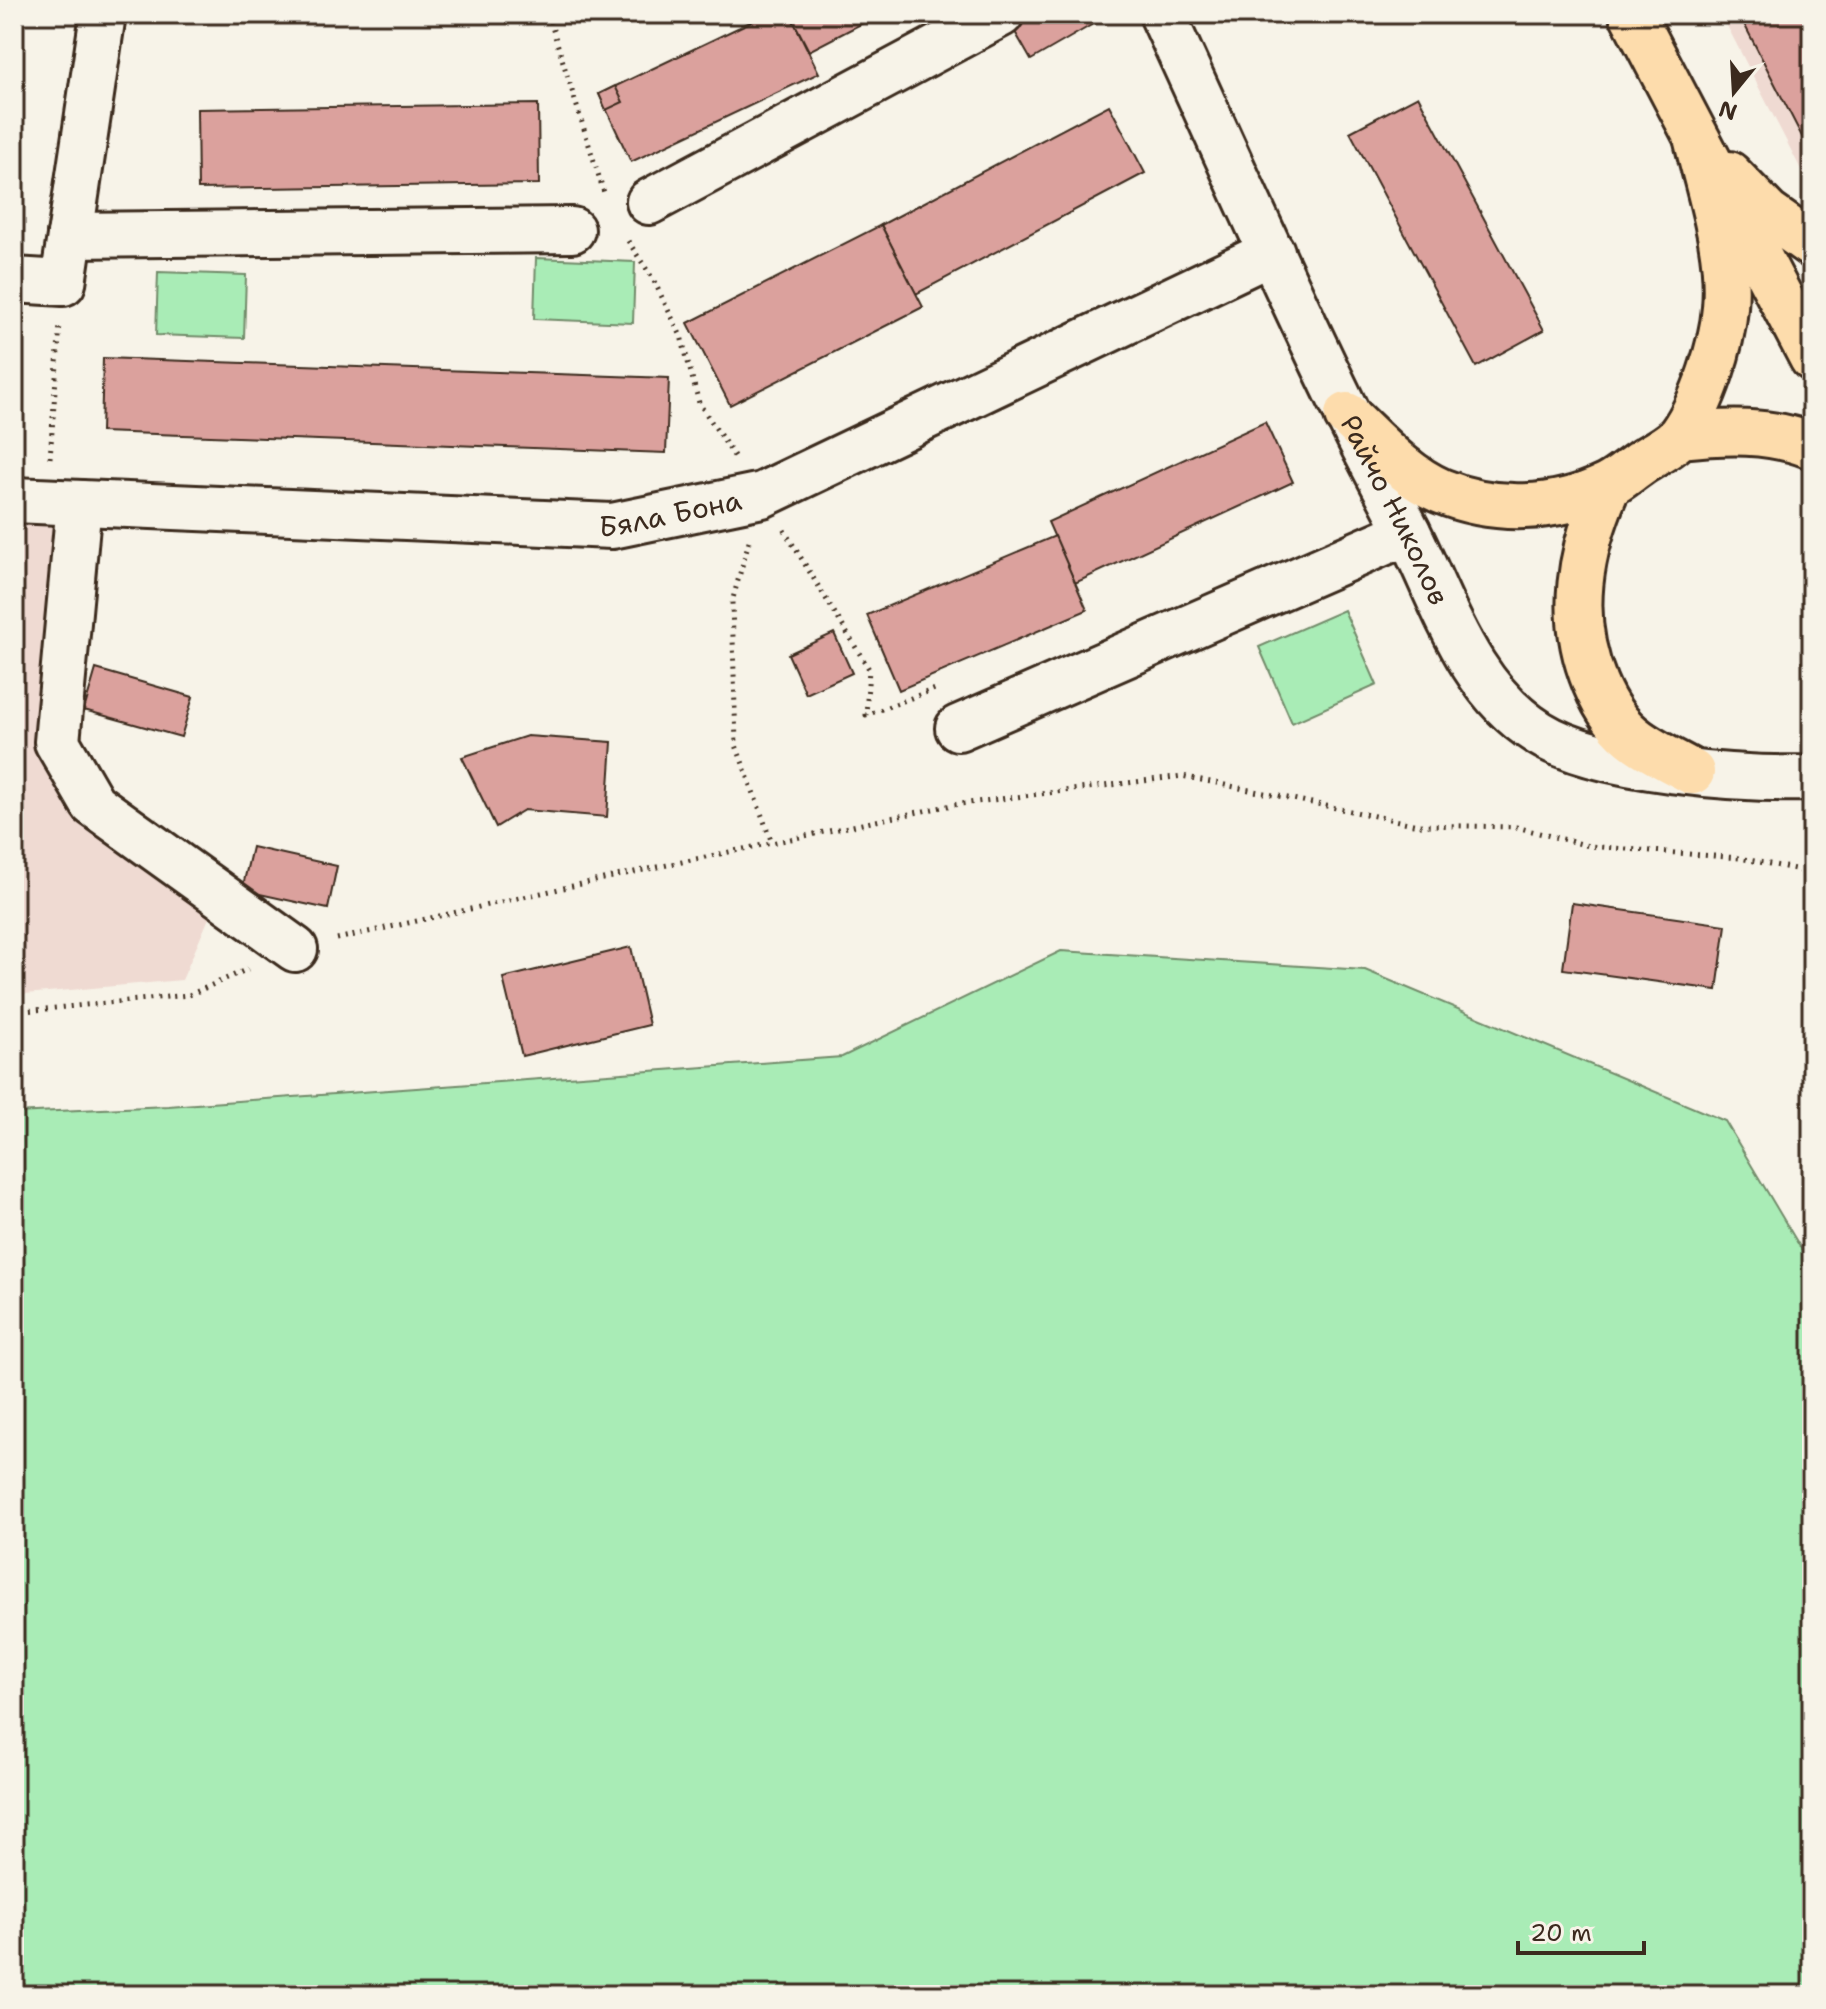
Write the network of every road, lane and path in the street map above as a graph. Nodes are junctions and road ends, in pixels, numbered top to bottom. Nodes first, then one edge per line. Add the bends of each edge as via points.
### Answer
1 (103, 14) edge
2 (548, 14) edge
3 (1001, 14) edge
4 (1162, 14) edge
5 (1632, 14) edge
6 (1697, 141) junction
7 (625, 211) junction
8 (572, 230) dead end
9 (70, 235) junction
10 (1812, 245) edge
11 (1272, 252) junction
12 (14, 280) edge
13 (63, 283) junction
14 (1812, 358) edge
15 (1347, 415) junction
16 (1680, 436) junction
17 (1812, 446) edge
18 (1608, 486) junction
19 (762, 495) junction
20 (47, 502) edge
21 (1408, 532) junction
22 (958, 728) joint
23 (1692, 772) junction
24 (1812, 778) edge
25 (772, 843) junction
26 (1812, 878) edge
27 (295, 949) junction
28 (14, 1012) edge

1 - 9 street
2 - 7 path
3 - 7 street
4 - 11 street, Райчо Николов
5 - 6 main road
6 - 10 main road via 1768,214
6 - 14 main road
6 - 16 main road via 1723,250 1725,310 1709,373
7 - 19 path via 681,336 699,403
8 - 9 street
9 - 13 street
11 - 15 street, Райчо Николов
11 - 19 street, Бяла Бона
12 - 13 street
13 - 20 path
15 - 18 main road via 1411,474 1472,501 1540,506
15 - 21 street, Райчо Николов
16 - 17 main road via 1762,433
16 - 18 main road
18 - 23 main road via 1589,537 1579,593 1581,638 1590,671 1621,726
19 - 20 street, Бяла Бона via 612,526
19 - 22 path via 869,669 866,715 938,688
19 - 25 path via 732,602 736,745
20 - 27 street via 57,742 93,804
21 - 22 street
21 - 23 street, Райчо Николов via 1456,636 1512,712 1541,734 1572,747
23 - 24 street, Райчо Николов
25 - 26 path via 952,805 1182,776 1418,825 1516,827 1589,846 1739,858 1800,870
25 - 27 path
27 - 28 path via 189,995

